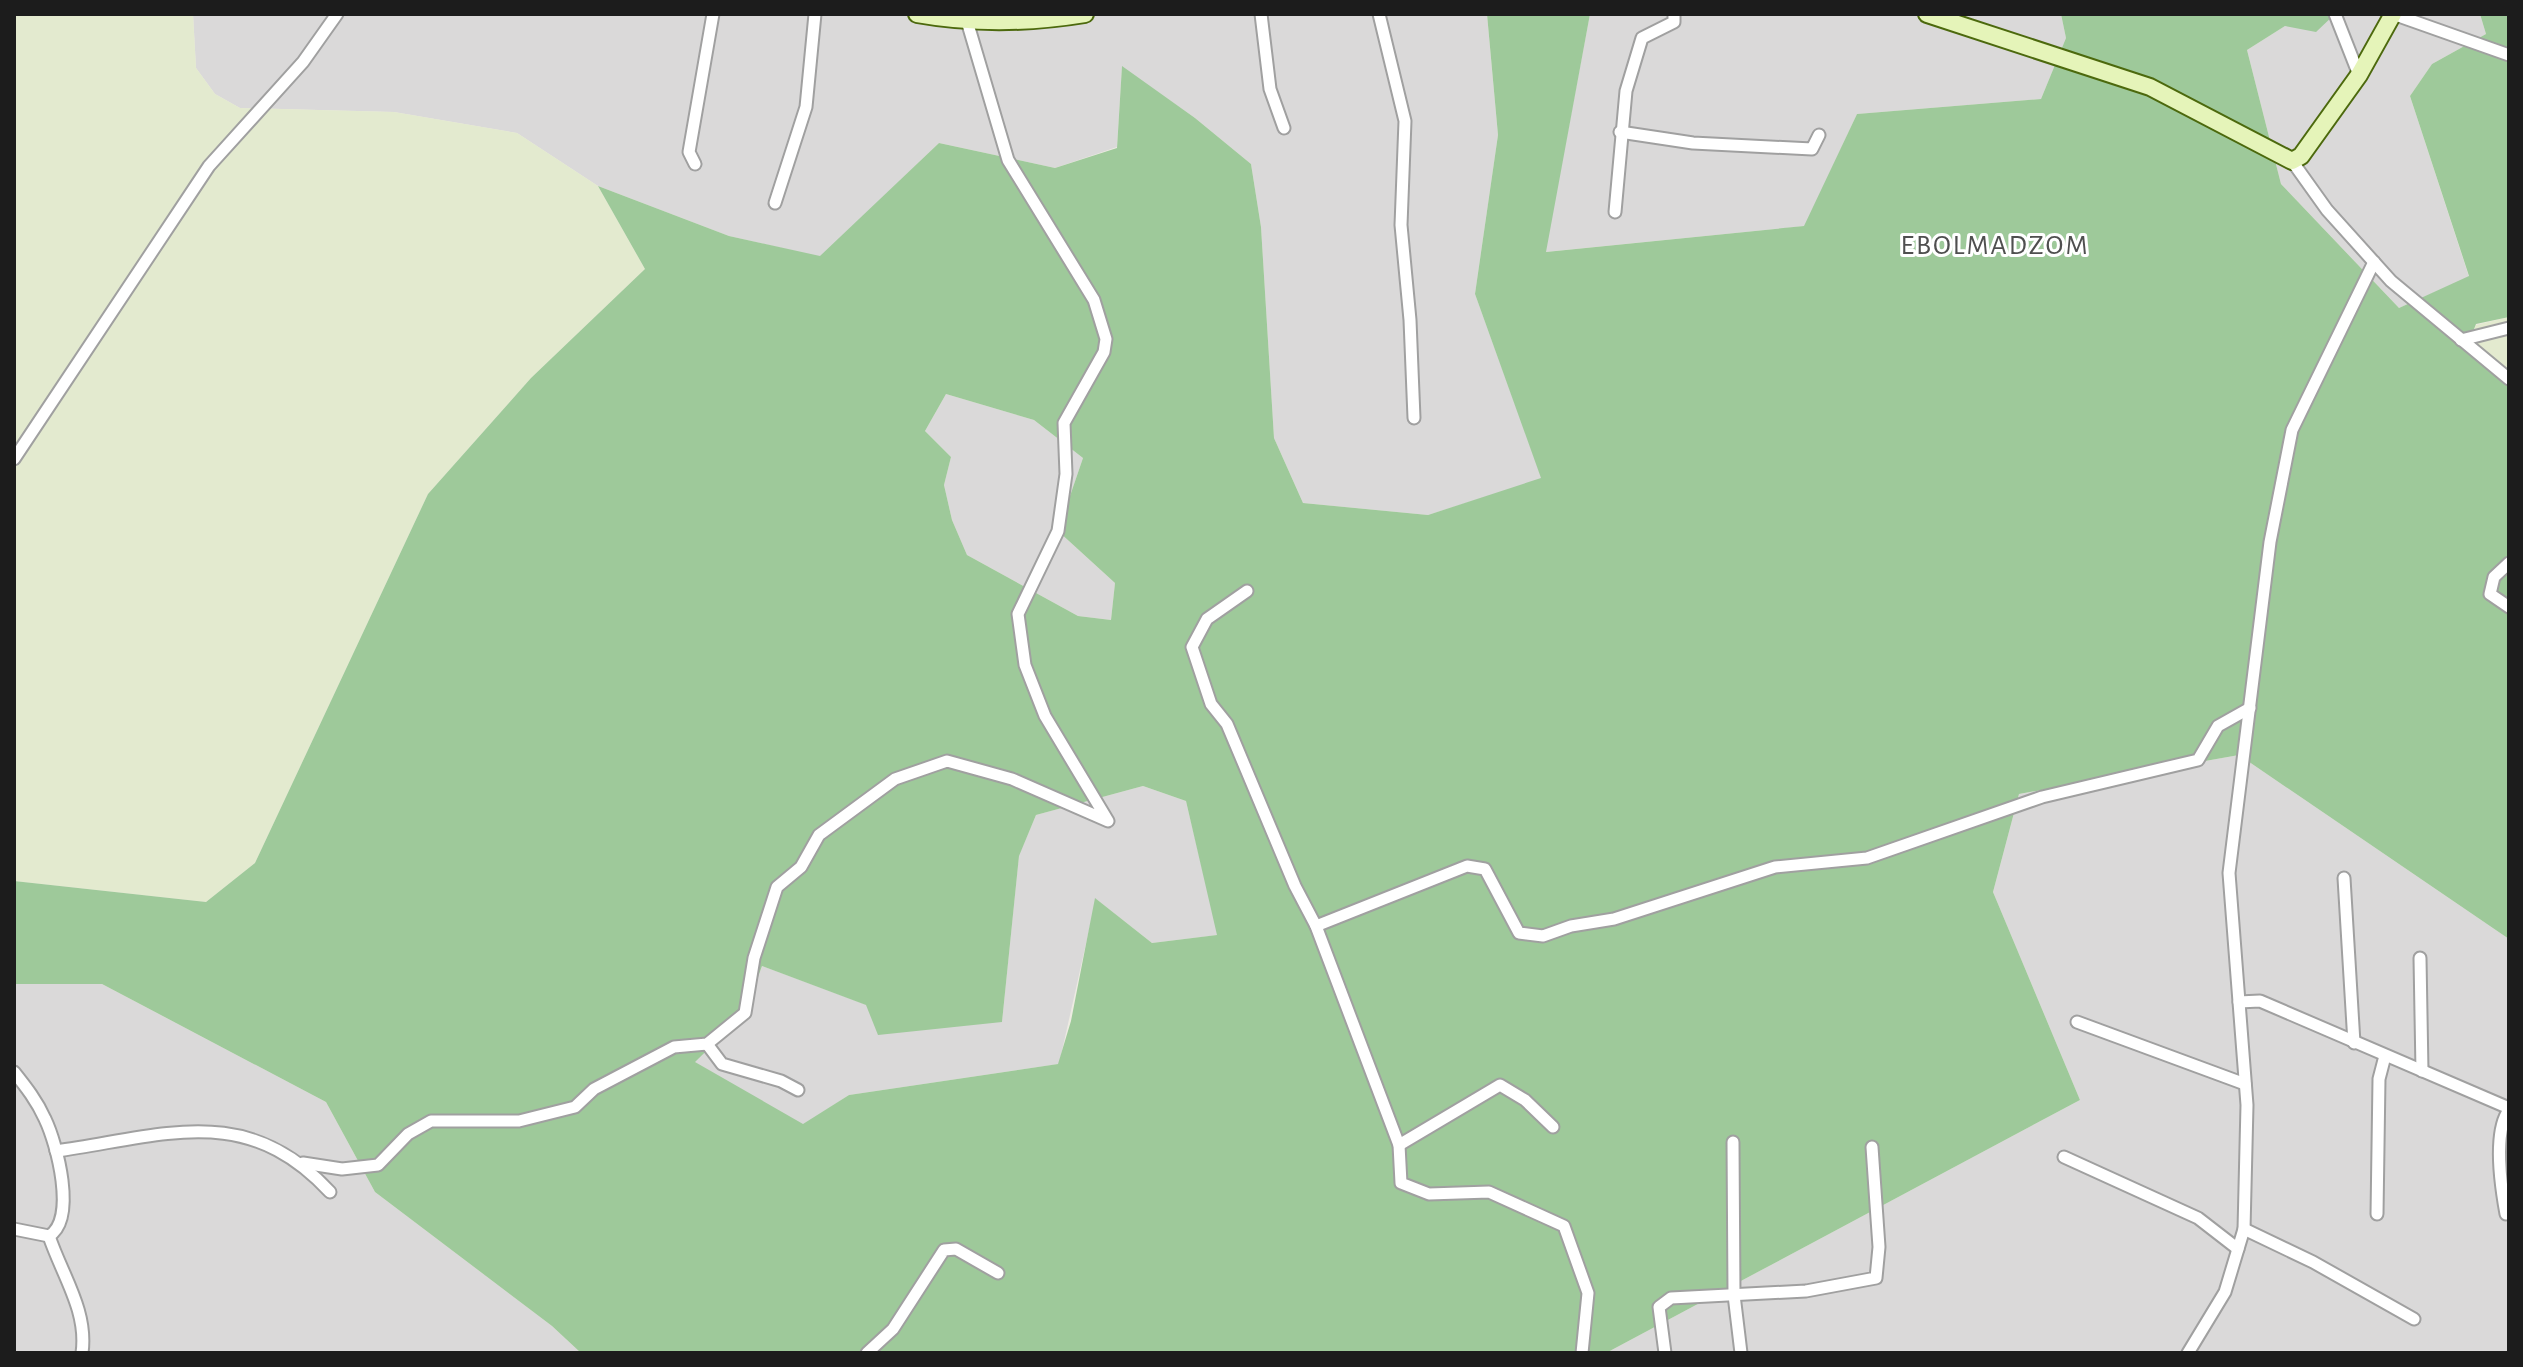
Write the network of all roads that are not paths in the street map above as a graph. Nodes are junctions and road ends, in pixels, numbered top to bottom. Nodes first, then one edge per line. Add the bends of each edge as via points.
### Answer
1 (337, 14) edge
2 (713, 14) edge
3 (815, 14) edge
4 (917, 14) edge
5 (1261, 14) edge
6 (1379, 14) edge
7 (1674, 14) edge
8 (1927, 14) edge
9 (2335, 14) edge
10 (2393, 14) edge
11 (1079, 15) edge
12 (967, 21) junction
13 (2509, 55) edge
14 (2359, 75) junction
15 (1284, 128) dead end
16 (1620, 132) junction
17 (1819, 135) dead end
18 (2292, 161) junction
19 (695, 164) dead end
20 (775, 203) dead end
21 (1615, 212) dead end
22 (2374, 262) junction
23 (2509, 328) edge
24 (2461, 340) junction
25 (2509, 379) edge
26 (1414, 418) dead end
27 (14, 459) edge
28 (2509, 563) edge
29 (1247, 591) dead end
30 (2509, 607) edge
31 (2249, 709) junction
32 (2344, 878) dead end
33 (1316, 926) junction
34 (2420, 958) dead end
35 (2239, 1002) junction
36 (2077, 1022) dead end
37 (2354, 1043) junction
38 (707, 1044) junction
39 (2385, 1056) junction
40 (2422, 1071) junction
41 (14, 1072) edge
42 (2245, 1084) junction
43 (798, 1090) dead end
44 (2509, 1109) edge
45 (1553, 1127) dead end
46 (1733, 1142) dead end
47 (1399, 1145) junction
48 (1872, 1147) dead end
49 (56, 1151) junction
50 (2064, 1157) dead end
51 (303, 1163) junction
52 (330, 1192) dead end
53 (2377, 1214) dead end
54 (2506, 1214) dead end
55 (14, 1229) edge
56 (2244, 1229) junction
57 (49, 1236) junction
58 (2238, 1249) junction
59 (998, 1273) dead end
60 (1734, 1295) junction
61 (2414, 1319) dead end
62 (82, 1353) edge
63 (867, 1353) edge
64 (1582, 1353) edge
65 (1665, 1353) edge
66 (1741, 1353) edge
67 (2188, 1353) edge

1 - 27 street via 303,62 209,166
2 - 19 street via 689,152
3 - 20 street via 806,107
4 - 12 street
5 - 15 street via 1270,89
6 - 26 street via 1405,121 1401,225
7 - 16 street via 1674,22 1642,38
8 - 18 street via 2150,87
9 - 14 street
10 - 13 street
10 - 14 street
11 - 12 street
12 - 38 street via 1008,160 1094,300 1106,339 1104,352 1064,423 1066,474 1058,531 1018,614 1025,665 1045,716 1108,821 1012,779 947,761 895,779 819,835 801,867 777,887 754,958 745,1013
14 - 18 street via 2301,156
16 - 17 street via 1768,149 1812,149
16 - 21 street
18 - 22 street
22 - 24 street
22 - 31 street via 2292,430 2270,542
23 - 24 street
24 - 25 street
28 - 30 street via 2494,577 2490,594
29 - 33 street via 1207,619 1192,647 1211,704 1227,724
31 - 33 street via 2218,726 2198,760 2042,797 1867,858 1775,867 1543,936 1519,933 1485,869 1467,866
31 - 35 street via 2229,873
32 - 37 street
33 - 47 street
34 - 40 street
35 - 37 street via 2260,1001
35 - 42 street
36 - 42 street
37 - 39 street
38 - 43 street via 722,1064
38 - 51 street via 674,1047 594,1089 575,1107 519,1121 431,1121 408,1134 378,1165 342,1169
39 - 40 street
39 - 53 street via 2379,1079
40 - 44 street
41 - 49 street via 46,1120
42 - 56 street
44 - 54 street via 2502,1120 2500,1186
45 - 47 street via 1500,1085
46 - 60 street
47 - 64 street via 1401,1183 1429,1194 1489,1192 1564,1226 1588,1293
48 - 60 street via 1876,1278 1806,1291
49 - 51 street via 211,1129 237,1133
49 - 57 street via 64,1211 61,1226
50 - 58 street via 2198,1218
51 - 52 street
55 - 57 street
56 - 58 street
56 - 61 street
57 - 62 street via 80,1313
58 - 67 street via 2225,1292
59 - 63 street via 956,1249 944,1250 893,1329
60 - 65 street via 1671,1298 1659,1307
60 - 66 street

